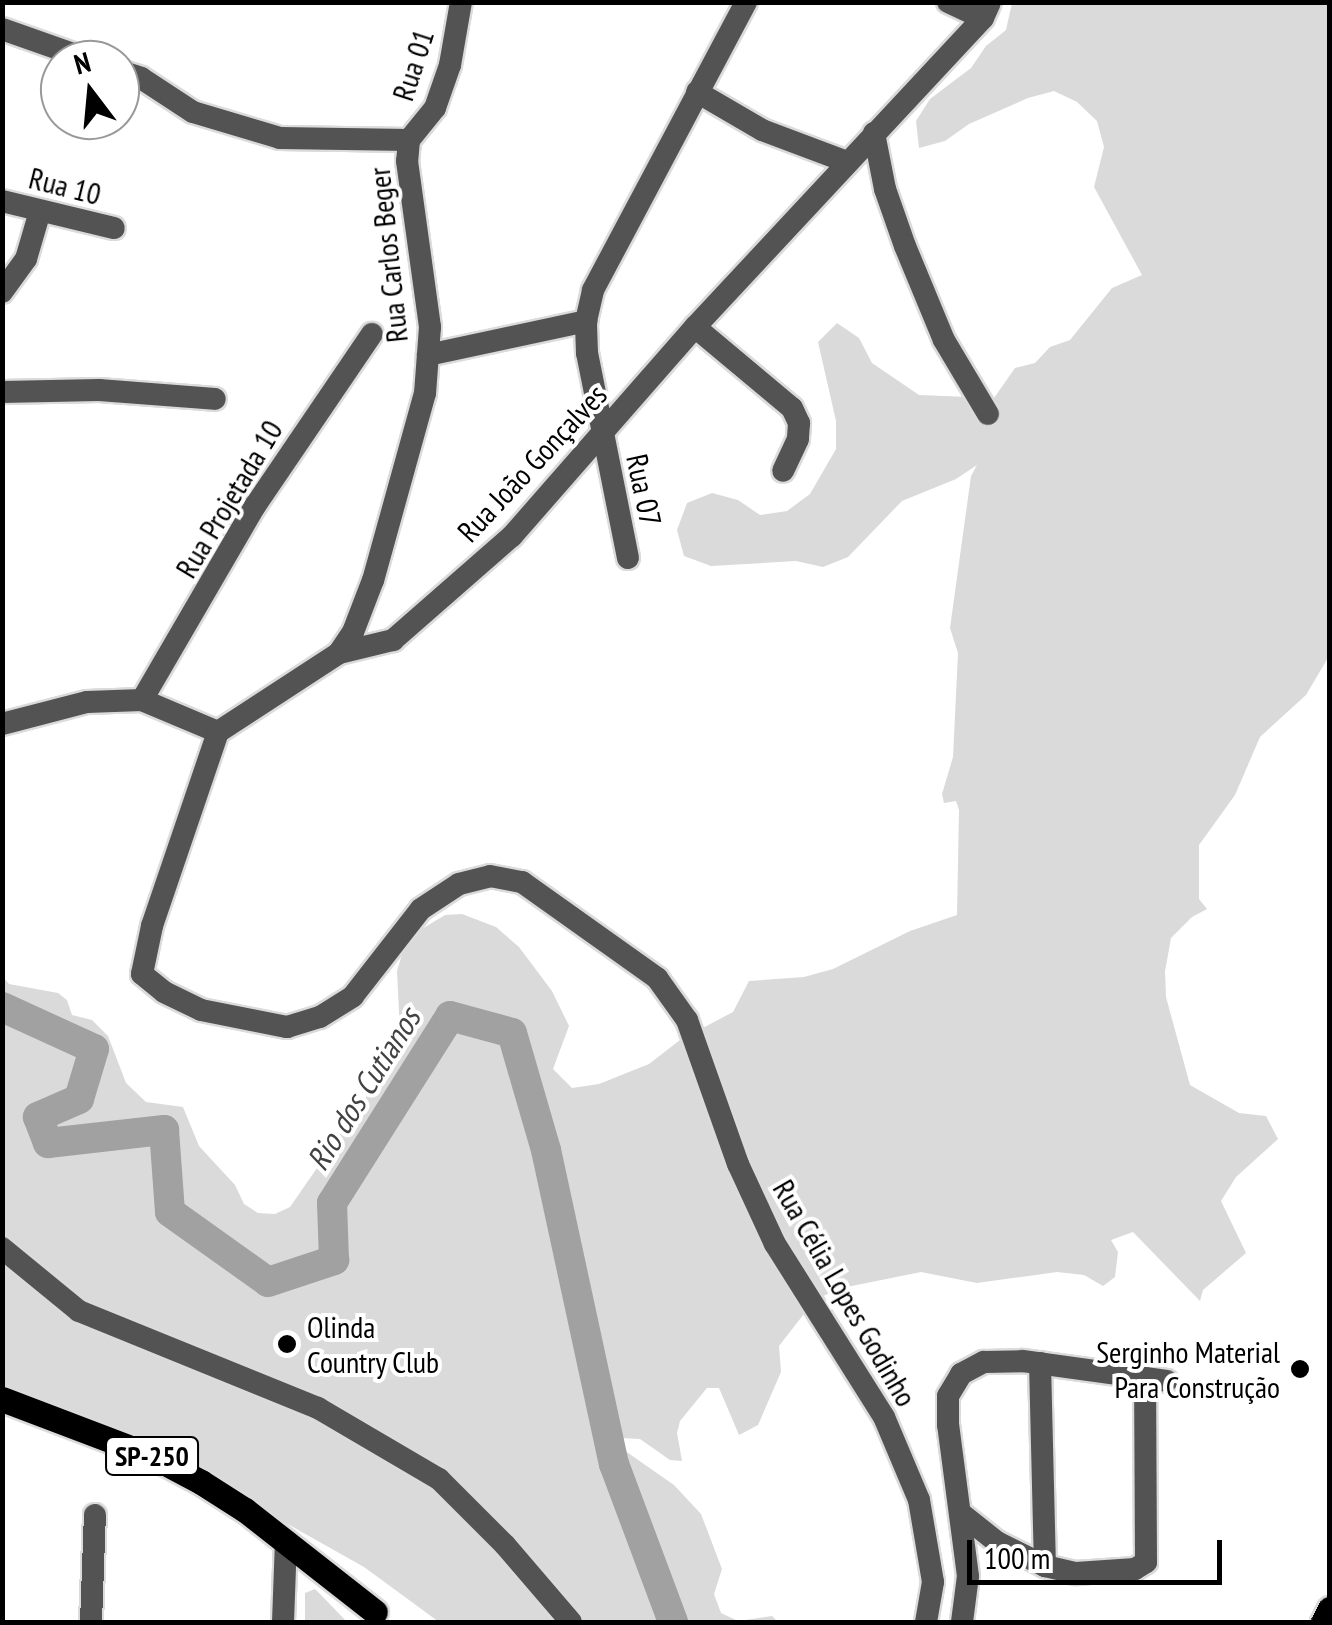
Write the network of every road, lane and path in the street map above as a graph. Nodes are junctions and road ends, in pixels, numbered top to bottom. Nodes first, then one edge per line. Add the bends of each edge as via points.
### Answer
1 (461, 2) edge
2 (746, 2) edge
3 (948, 2) edge
4 (987, 10) edge
5 (2, 29) edge
6 (40, 42) edge
7 (140, 78) edge
8 (697, 92) junction
9 (874, 133) junction
10 (409, 140) junction
11 (847, 162) junction
12 (2, 201) edge
13 (40, 211) junction
14 (114, 228) dead end
15 (2, 292) edge
16 (586, 321) junction
17 (695, 327) junction
18 (372, 334) dead end
19 (428, 355) junction
20 (2, 392) edge
21 (215, 400) dead end
22 (988, 414) dead end
23 (602, 434) junction
24 (782, 471) dead end
25 (628, 558) dead end
26 (338, 654) junction
27 (142, 700) junction
28 (2, 724) edge
29 (218, 732) junction
30 (2, 1248) edge
31 (1040, 1363) junction
32 (2, 1399) edge
33 (95, 1515) dead end
34 (963, 1515) junction
35 (286, 1541) junction
36 (1045, 1566) junction
37 (1330, 1609) edge
38 (375, 1612) dead end
39 (91, 1622) edge
40 (284, 1622) edge
41 (572, 1622) edge
42 (926, 1622) edge
43 (962, 1622) edge
44 (1323, 1622) edge

1 - 10 street, Rua 01 via 435,108
2 - 8 street
3 - 4 street
4 - 9 street, Rua João Gonçalves
5 - 6 street
7 - 10 street, Rua Carlos Beger via 194,112 280,138
8 - 11 street via 762,130
8 - 16 street via 593,290
9 - 11 street, Rua João Gonçalves
9 - 22 street via 884,189 905,246 944,340
10 - 19 street, Rua Carlos Beger
11 - 17 street, Rua João Gonçalves
12 - 13 street, Rua 10
13 - 14 street, Rua 10
13 - 15 street via 26,259
16 - 19 street
16 - 23 street, Rua 07
17 - 23 street, Rua João Gonçalves
17 - 24 street via 792,408 798,439
18 - 27 street, Rua Projetada 10 via 254,506
19 - 26 street, Rua Carlos Beger via 414,441 374,580
20 - 21 street via 100,390
23 - 25 street, Rua 07
23 - 26 street, Rua João Gonçalves via 512,536 418,622 393,640
26 - 29 street, Rua João Gonçalves
27 - 28 street via 87,702
27 - 29 street
29 - 42 street, Rua Célia Lopes Godinho via 142,974 201,1010 288,1027 353,996 421,909 459,884 490,876 522,882 657,978 686,1020 775,1244 884,1417 919,1500 933,1582
30 - 41 street via 78,1311 318,1408 439,1479
31 - 34 street via 984,1362 961,1374 948,1396
31 - 36 street
31 - 36 street via 1156,1380 1146,1562 1135,1569 1076,1573
32 - 35 main road, SP-250 via 152,1456
33 - 39 street
34 - 36 street via 996,1542
34 - 43 street via 968,1576
35 - 38 main road, SP-250
35 - 40 street
37 - 44 main road

